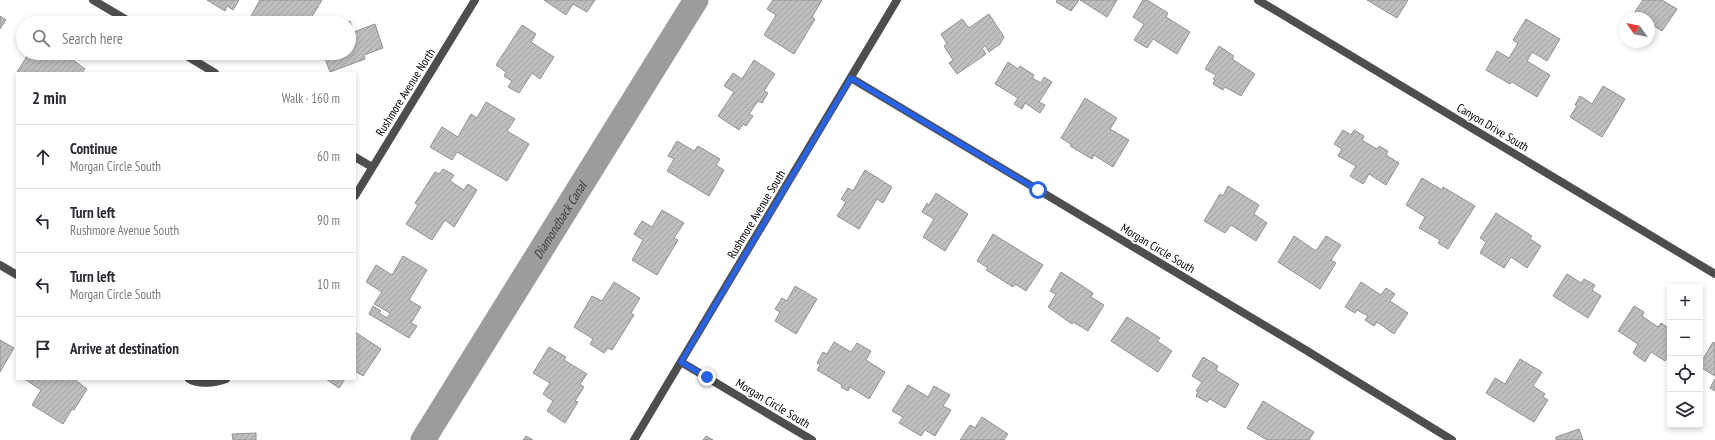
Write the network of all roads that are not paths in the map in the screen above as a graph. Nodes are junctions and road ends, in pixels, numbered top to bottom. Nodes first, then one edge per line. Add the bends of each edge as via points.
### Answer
1 (93, 0) edge
2 (475, 0) edge
3 (898, 0) edge
4 (1258, 0) edge
5 (120, 16) edge
6 (194, 60) edge
7 (213, 72) edge
8 (851, 78) junction
9 (356, 158) edge
10 (372, 167) junction
11 (356, 194) edge
12 (0, 265) edge
13 (16, 274) edge
14 (1715, 274) edge
15 (681, 362) junction
16 (191, 380) edge
17 (223, 380) edge
18 (634, 440) edge
19 (812, 440) edge
20 (1452, 440) edge

1 - 5 street
2 - 10 street, Rushmore Avenue North
3 - 8 street, Rushmore Avenue South
4 - 14 street, Canyon Drive South
6 - 7 street
8 - 15 street, Rushmore Avenue South
8 - 20 street, Morgan Circle South
9 - 10 street
10 - 11 street, Rushmore Avenue North
12 - 13 street
15 - 18 street, Rushmore Avenue South
15 - 19 street, Morgan Circle South
16 - 17 street

